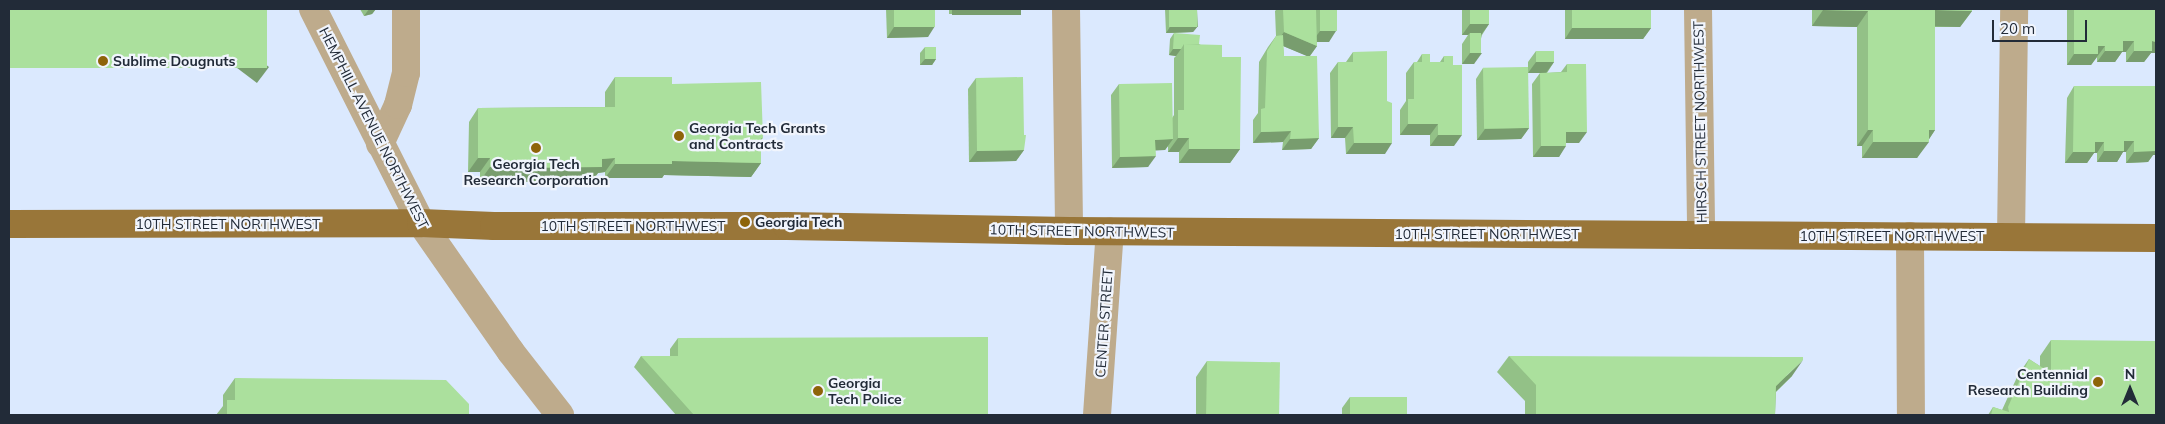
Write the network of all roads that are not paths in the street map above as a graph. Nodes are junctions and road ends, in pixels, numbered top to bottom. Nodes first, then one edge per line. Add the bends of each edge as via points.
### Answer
1 (313, 9) edge
2 (406, 9) edge
3 (1066, 9) edge
4 (1698, 9) edge
5 (2014, 9) edge
6 (380, 144) junction
7 (421, 223) junction
8 (9, 224) edge
9 (1069, 231) junction
10 (1110, 231) junction
11 (1701, 235) junction
12 (1910, 236) junction
13 (2011, 238) junction
14 (2156, 238) edge
15 (560, 415) edge
16 (1097, 415) edge
17 (1911, 415) edge

1 - 6 street, HEMPHILL AVENUE NORTHWEST
2 - 6 street via 406,73 398,106
3 - 9 street
4 - 11 street, HIRSCH STREET NORTHWEST
5 - 13 street
6 - 7 street, HEMPHILL AVENUE NORTHWEST
7 - 8 main road, 10TH STREET NORTHWEST
7 - 9 main road, 10TH STREET NORTHWEST
7 - 15 street, HEMPHILL AVENUE NORTHWEST via 511,352
9 - 10 main road, 10TH STREET NORTHWEST
10 - 11 main road, 10TH STREET NORTHWEST
10 - 16 street, CENTER STREET
11 - 12 main road, 10TH STREET NORTHWEST
12 - 13 main road, 10TH STREET NORTHWEST
12 - 17 street
13 - 14 main road, 10TH STREET NORTHWEST

